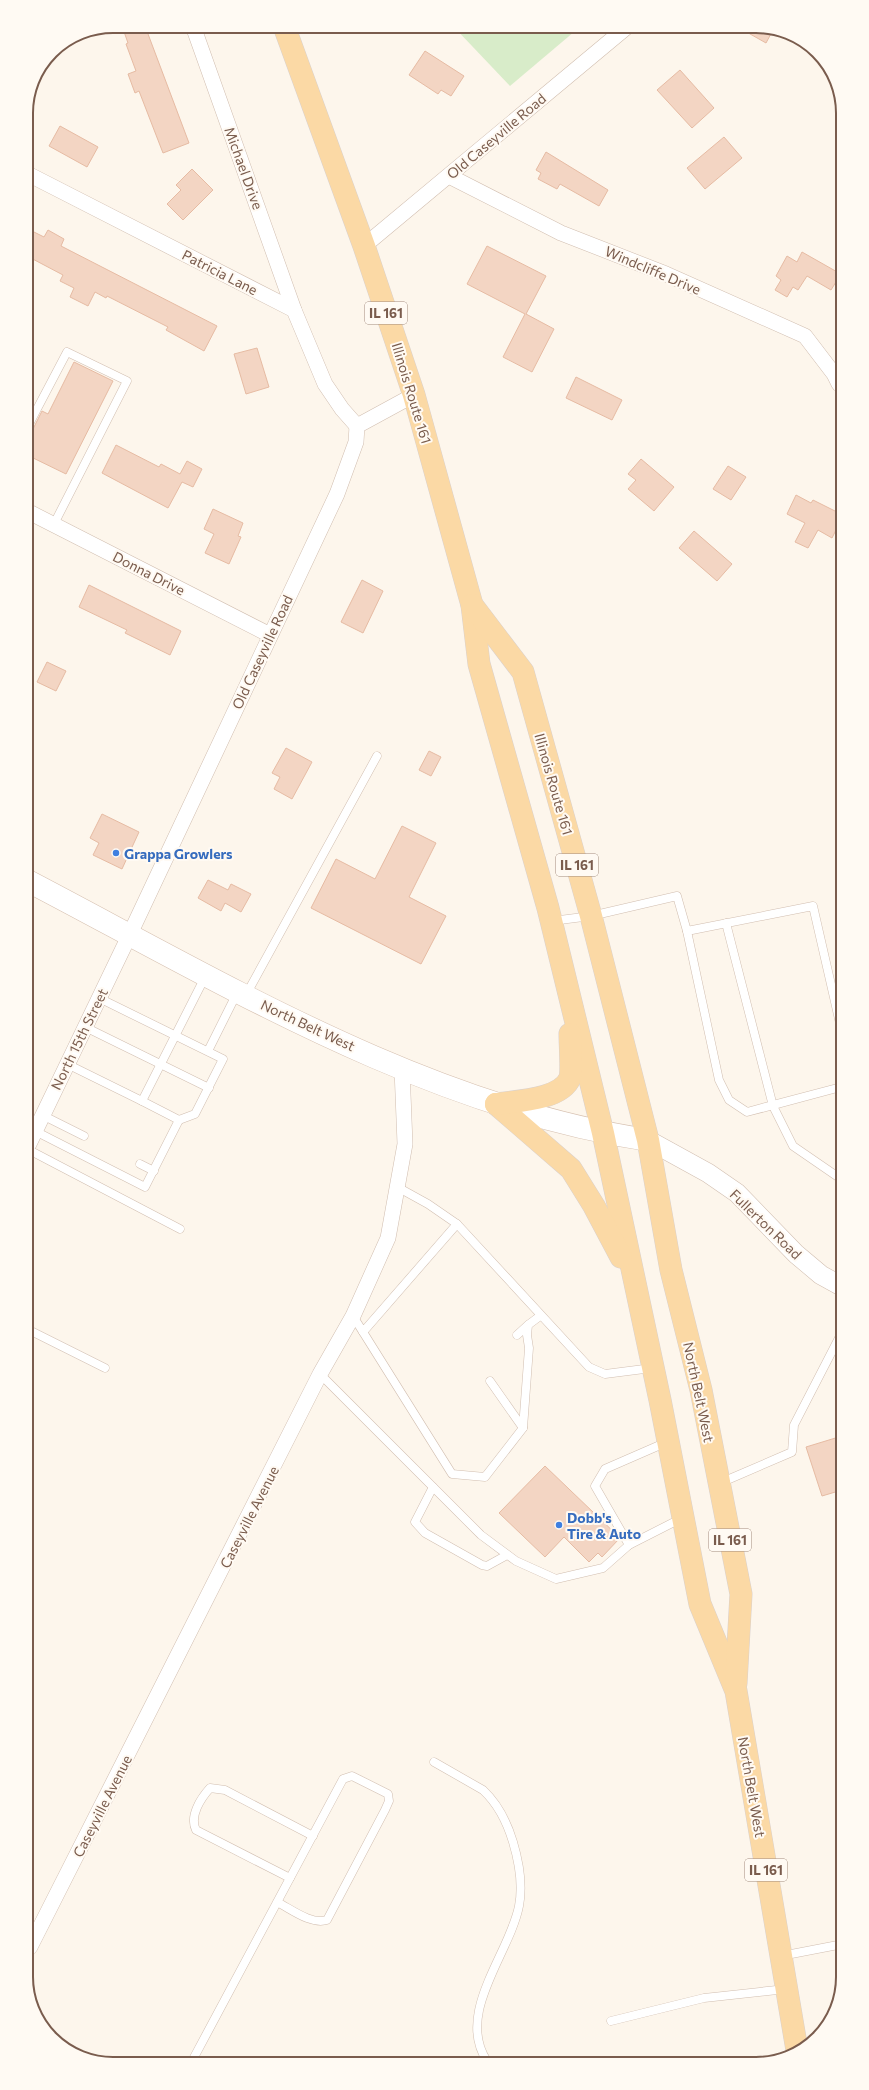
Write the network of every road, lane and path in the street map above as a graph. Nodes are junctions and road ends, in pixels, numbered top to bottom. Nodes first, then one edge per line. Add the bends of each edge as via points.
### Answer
1 (196, 33) edge
2 (287, 33) edge
3 (620, 33) edge
4 (449, 176) junction
5 (33, 177) edge
6 (364, 246) junction
7 (294, 310) junction
8 (836, 378) edge
9 (414, 395) junction
10 (33, 417) edge
11 (357, 426) junction
12 (33, 514) edge
13 (54, 524) junction
14 (472, 604) junction
15 (270, 635) junction
16 (377, 756) dead end
17 (33, 884) edge
18 (591, 916) junction
19 (551, 921) junction
20 (726, 923) junction
21 (687, 931) junction
22 (130, 934) junction
23 (206, 974) junction
24 (242, 993) junction
25 (99, 998) junction
26 (571, 1001) junction
27 (836, 1006) edge
28 (85, 1027) junction
29 (175, 1035) junction
30 (208, 1051) junction
31 (67, 1064) junction
32 (161, 1064) junction
33 (402, 1069) junction
34 (209, 1088) junction
35 (836, 1088) edge
36 (142, 1101) junction
37 (496, 1104) junction
38 (773, 1106) junction
39 (42, 1115) junction
40 (180, 1120) junction
41 (603, 1133) junction
42 (33, 1135) edge
43 (84, 1136) dead end
44 (33, 1137) edge
45 (648, 1140) junction
46 (33, 1152) edge
47 (140, 1164) dead end
48 (154, 1171) junction
49 (836, 1176) edge
50 (398, 1188) junction
51 (457, 1224) junction
52 (180, 1229) dead end
53 (634, 1281) junction
54 (836, 1283) edge
55 (353, 1316) junction
56 (540, 1316) junction
57 (528, 1325) junction
58 (33, 1332) edge
59 (363, 1332) junction
60 (517, 1335) dead end
61 (836, 1344) edge
62 (105, 1368) dead end
63 (653, 1368) junction
64 (320, 1374) junction
65 (490, 1381) dead end
66 (523, 1428) junction
67 (668, 1442) junction
68 (718, 1484) junction
69 (433, 1487) junction
70 (682, 1518) junction
71 (629, 1545) junction
72 (507, 1555) junction
73 (736, 1691) junction
74 (434, 1762) dead end
75 (313, 1836) junction
76 (290, 1878) junction
77 (277, 1902) junction
78 (33, 1941) edge
79 (836, 1945) edge
80 (781, 1956) junction
81 (786, 1989) junction
82 (611, 2021) dead end
83 (796, 2046) edge
84 (194, 2057) edge
85 (485, 2057) edge

1 - 7 street, Michael Drive
2 - 6 main road, Illinois Route 161 / IL 161
3 - 4 street, Old Caseyville Road
4 - 6 street, Old Caseyville Road
4 - 8 street, Windcliffe Drive via 561,233 666,274 804,336
5 - 7 street, Patricia Lane
6 - 9 main road, Illinois Route 161 / IL 161
7 - 11 street via 325,384
9 - 11 street
9 - 14 main road, Illinois Route 161 / IL 161
10 - 13 lane via 67,352 127,381
11 - 15 street, Old Caseyville Road via 356,442 337,494
12 - 13 street, Donna Drive
13 - 15 street, Donna Drive
14 - 18 main road, Illinois Route 161 / IL 161 via 523,672
14 - 19 main road, Illinois Route 161 / IL 161 via 479,664
15 - 22 street, Old Caseyville Road
16 - 24 lane
17 - 22 main road, North Belt West
18 - 19 lane
18 - 21 lane via 677,896
18 - 45 main road, Illinois Route 161 / IL 161
19 - 26 main road, Illinois Route 161 / IL 161
20 - 21 lane
20 - 27 lane via 813,906
20 - 38 lane
21 - 38 lane via 719,1080 730,1100 747,1112
22 - 23 main road, North Belt West
22 - 25 street, North 15th Street
23 - 24 main road, North Belt West
23 - 29 lane
24 - 30 lane
24 - 33 main road, North Belt West
25 - 28 street, North 15th Street
25 - 29 lane
26 - 37 main road via 570,1078 560,1091 548,1096
26 - 41 main road, Illinois Route 161 / IL 161
28 - 31 street, North 15th Street
28 - 32 lane
29 - 30 lane
29 - 32 lane
30 - 34 lane via 224,1059
31 - 36 lane
31 - 39 street, North 15th Street
32 - 34 lane
32 - 36 lane
33 - 37 main road, North Belt West
33 - 50 street, Caseyville Avenue via 405,1144
34 - 40 lane via 195,1114
35 - 38 lane
36 - 40 lane
37 - 41 main road, North Belt West
37 - 53 main road via 570,1170 594,1206
38 - 49 lane via 793,1146
39 - 42 street, North 15th Street
39 - 43 lane
40 - 48 lane
41 - 45 main road, North Belt West
41 - 53 main road, North Belt West / IL 161
44 - 48 lane via 145,1187
45 - 54 street, Fullerton Road via 708,1173 737,1194 796,1254 821,1275
45 - 68 main road, North Belt West / IL 161 via 671,1270 700,1390
46 - 52 lane
47 - 48 lane
50 - 51 lane
50 - 55 street, Caseyville Avenue via 388,1238
51 - 56 lane
51 - 59 lane
53 - 63 main road, North Belt West / IL 161
55 - 59 lane
55 - 64 street, Caseyville Avenue
56 - 57 lane
56 - 63 lane via 588,1367 605,1374
57 - 60 lane
57 - 66 lane via 529,1348
58 - 62 lane
59 - 66 lane via 452,1474 485,1477
61 - 68 lane via 794,1425 792,1452
63 - 67 main road, North Belt West / IL 161
64 - 69 lane
64 - 78 street, Caseyville Avenue
65 - 66 lane
67 - 70 main road, North Belt West / IL 161
67 - 71 lane via 605,1469 595,1486
68 - 73 main road, North Belt West / IL 161 via 741,1594
69 - 72 lane via 481,1536
69 - 72 lane via 415,1522 425,1533 482,1565 487,1566
70 - 71 lane
70 - 73 main road, North Belt West / IL 161 via 700,1604
71 - 72 lane via 603,1568 556,1579
73 - 80 main road, North Belt West / IL 161
74 - 85 lane via 490,1796 502,1813 518,1860 520,1904 485,1990 477,2023 479,2040
75 - 76 lane
75 - 76 lane via 225,1790 210,1788 205,1794 193,1816 196,1830
75 - 77 lane via 343,1778 352,1776 388,1794 389,1801 385,1810 327,1920 321,1922 308,1918
76 - 77 lane
77 - 84 lane
79 - 80 lane
80 - 81 main road, North Belt West / IL 161
81 - 82 lane via 704,1998
81 - 83 main road, North Belt West / IL 161

